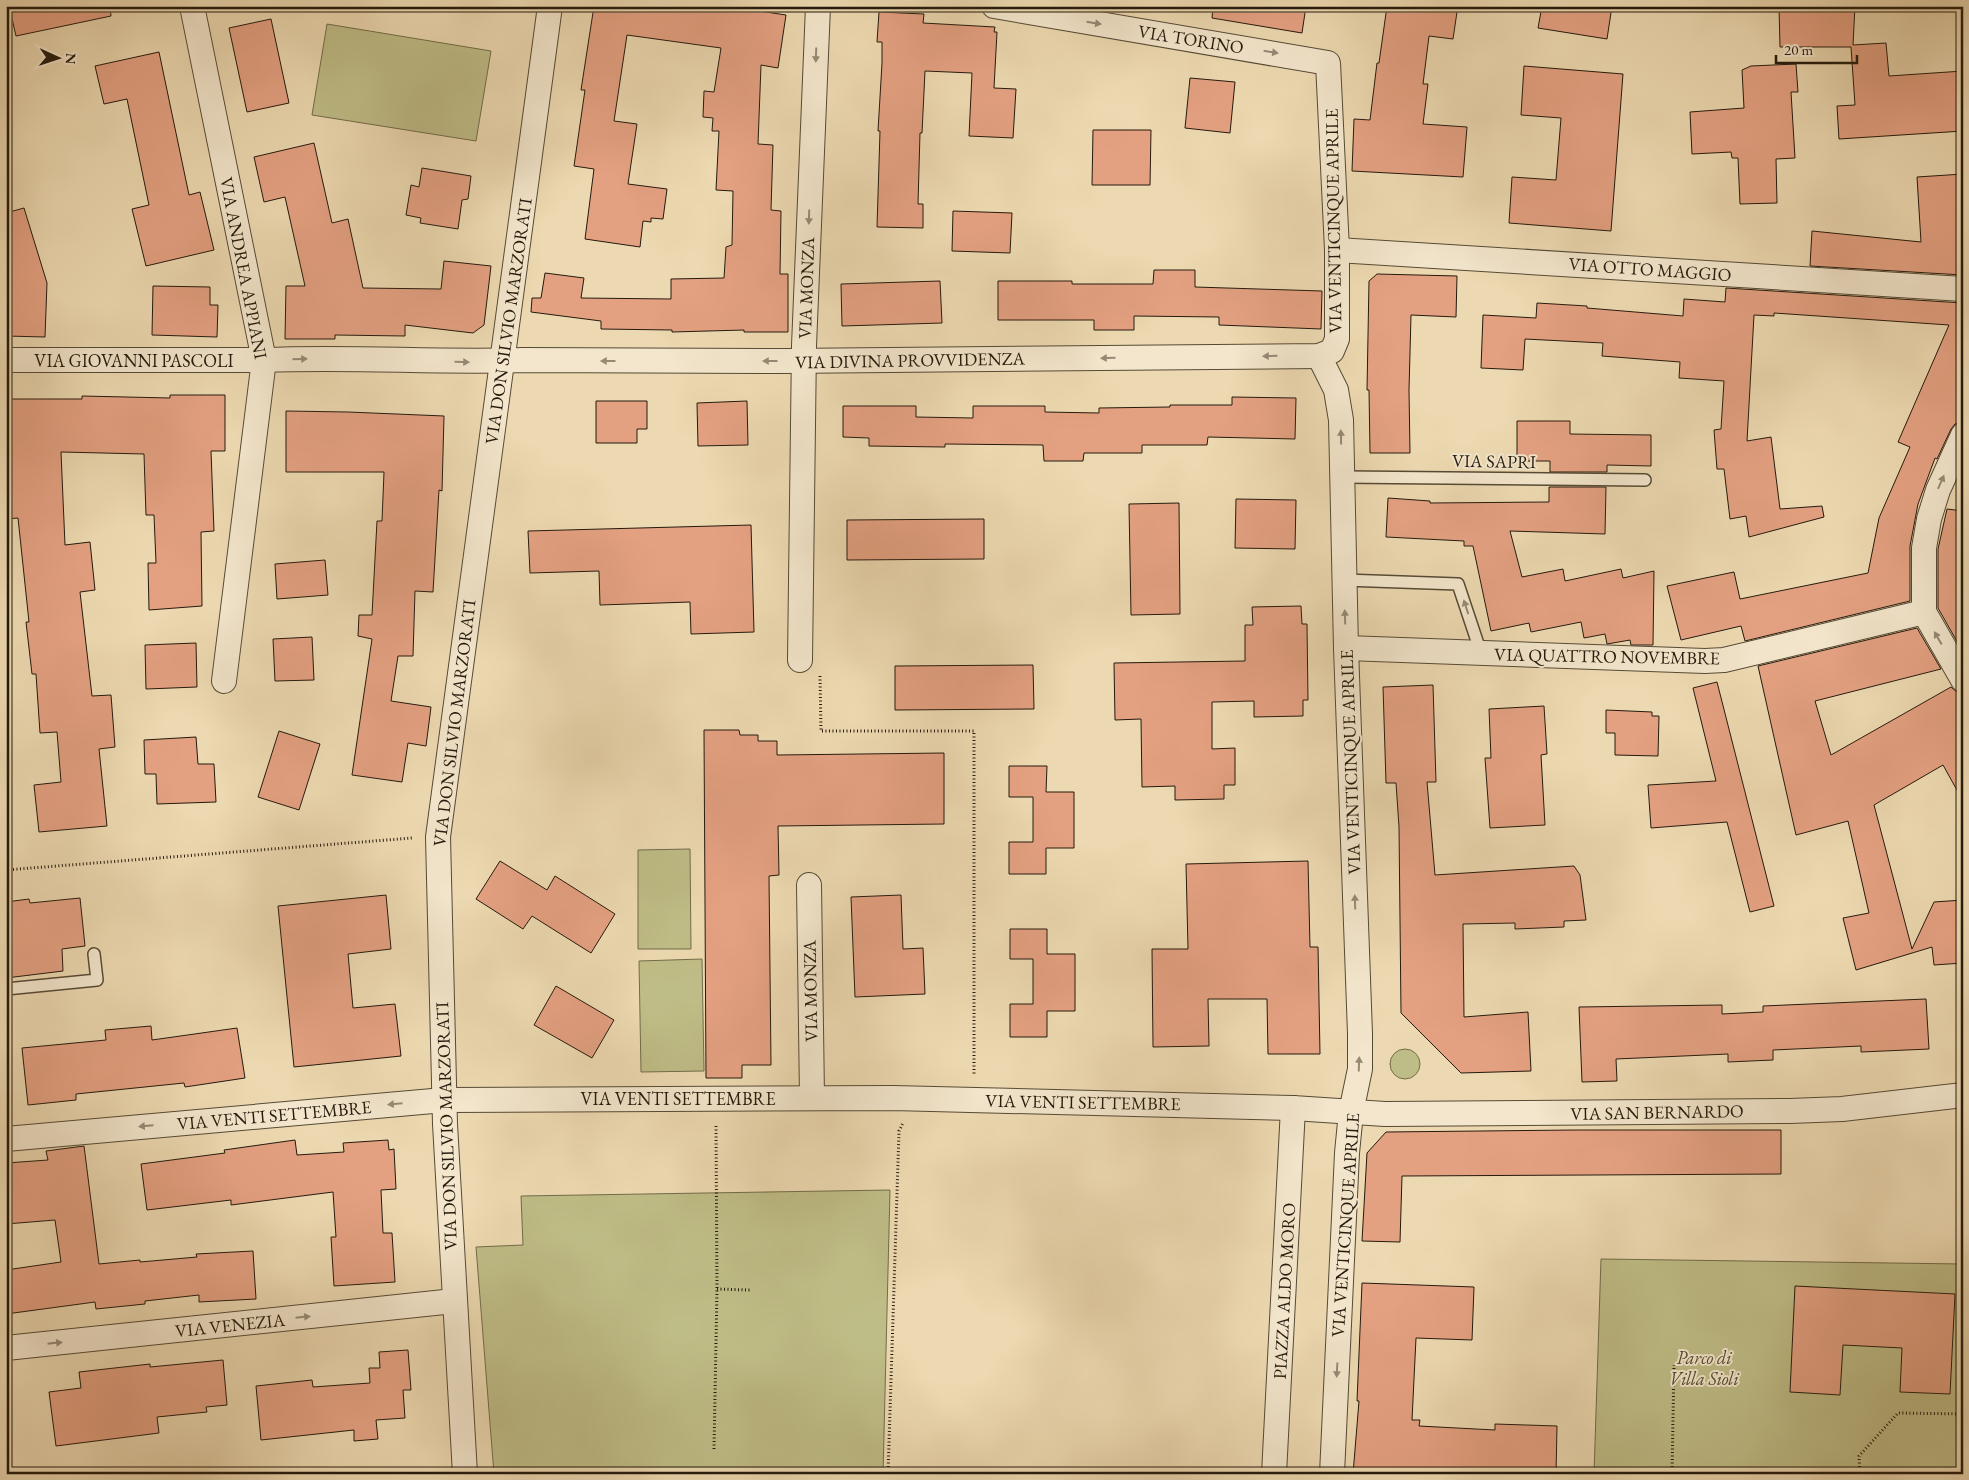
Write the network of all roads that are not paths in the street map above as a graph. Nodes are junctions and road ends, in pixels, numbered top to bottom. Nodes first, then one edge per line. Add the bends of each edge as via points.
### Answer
1 (192, 6) edge
2 (550, 6) edge
3 (818, 6) edge
4 (994, 6) edge
5 (1328, 63) joint
6 (1337, 250) junction
7 (1963, 289) edge
8 (1319, 356) junction
9 (6, 360) edge
10 (264, 360) junction
11 (502, 361) junction
12 (804, 361) junction
13 (1963, 435) edge
14 (1342, 477) junction
15 (1645, 480) dead end
16 (1344, 580) junction
17 (1924, 612) junction
18 (1346, 648) junction
19 (1481, 653) junction
20 (800, 660) road end
21 (1963, 680) edge
22 (224, 681) dead end
23 (809, 885) dead end
24 (94, 954) dead end
25 (6, 989) edge
26 (1963, 1095) edge
27 (812, 1097) junction
28 (444, 1100) junction
29 (1293, 1108) junction
30 (1351, 1112) junction
31 (6, 1139) edge
32 (454, 1301) junction
33 (6, 1348) edge
34 (465, 1474) edge
35 (1274, 1474) edge
36 (1332, 1474) edge

1 - 10 street, VIA ANDREA APPIANI
2 - 11 street, VIA DON SILVIO MARZORATI
3 -> 12 street, VIA MONZA
4 -> 5 street, VIA TORINO
5 - 6 street, VIA VENTICINQUE APRILE
6 - 7 street, VIA OTTO MAGGIO
6 - 8 street, VIA VENTICINQUE APRILE via 1337,339 1332,351
8 -> 12 street, VIA DIVINA PROVVIDENZA
14 -> 8 street, VIA VENTICINQUE APRILE via 1341,420 1336,390
9 - 10 street, VIA GIOVANNI PASCOLI
10 -> 11 street, VIA GIOVANNI PASCOLI
10 - 22 street, VIA ANDREA APPIANI
12 -> 11 street, VIA DIVINA PROVVIDENZA
11 - 28 street, VIA DON SILVIO MARZORATI via 438,837
12 - 20 street, VIA MONZA
17 -> 13 street via 1924,548 1929,519 1938,490
14 - 15 lane, VIA SAPRI
14 - 16 street, VIA VENTICINQUE APRILE
18 -> 16 street, VIA VENTICINQUE APRILE
19 -> 16 lane via 1458,584
17 - 19 street, VIA QUATTRO NOVEMBRE via 1724,660
21 -> 17 street
18 - 19 street, VIA QUATTRO NOVEMBRE
30 -> 18 street, VIA VENTICINQUE APRILE via 1360,1069 1360,1034
23 - 27 street, VIA MONZA
24 - 25 lane via 97,980
26 - 30 street, VIA SAN BERNARDO via 1842,1109 1790,1111
27 - 28 street, VIA VENTI SETTEMBRE
27 - 29 street, VIA VENTI SETTEMBRE
28 -> 31 street, VIA VENTI SETTEMBRE
28 - 32 street, VIA DON SILVIO MARZORATI
29 - 30 street, VIA VENTI SETTEMBRE
29 - 35 street, PIAZZA ALDO MORO
30 -> 36 street, VIA VENTICINQUE APRILE
33 -> 32 street, VIA VENEZIA
32 - 34 street, VIA DON SILVIO MARZORATI

